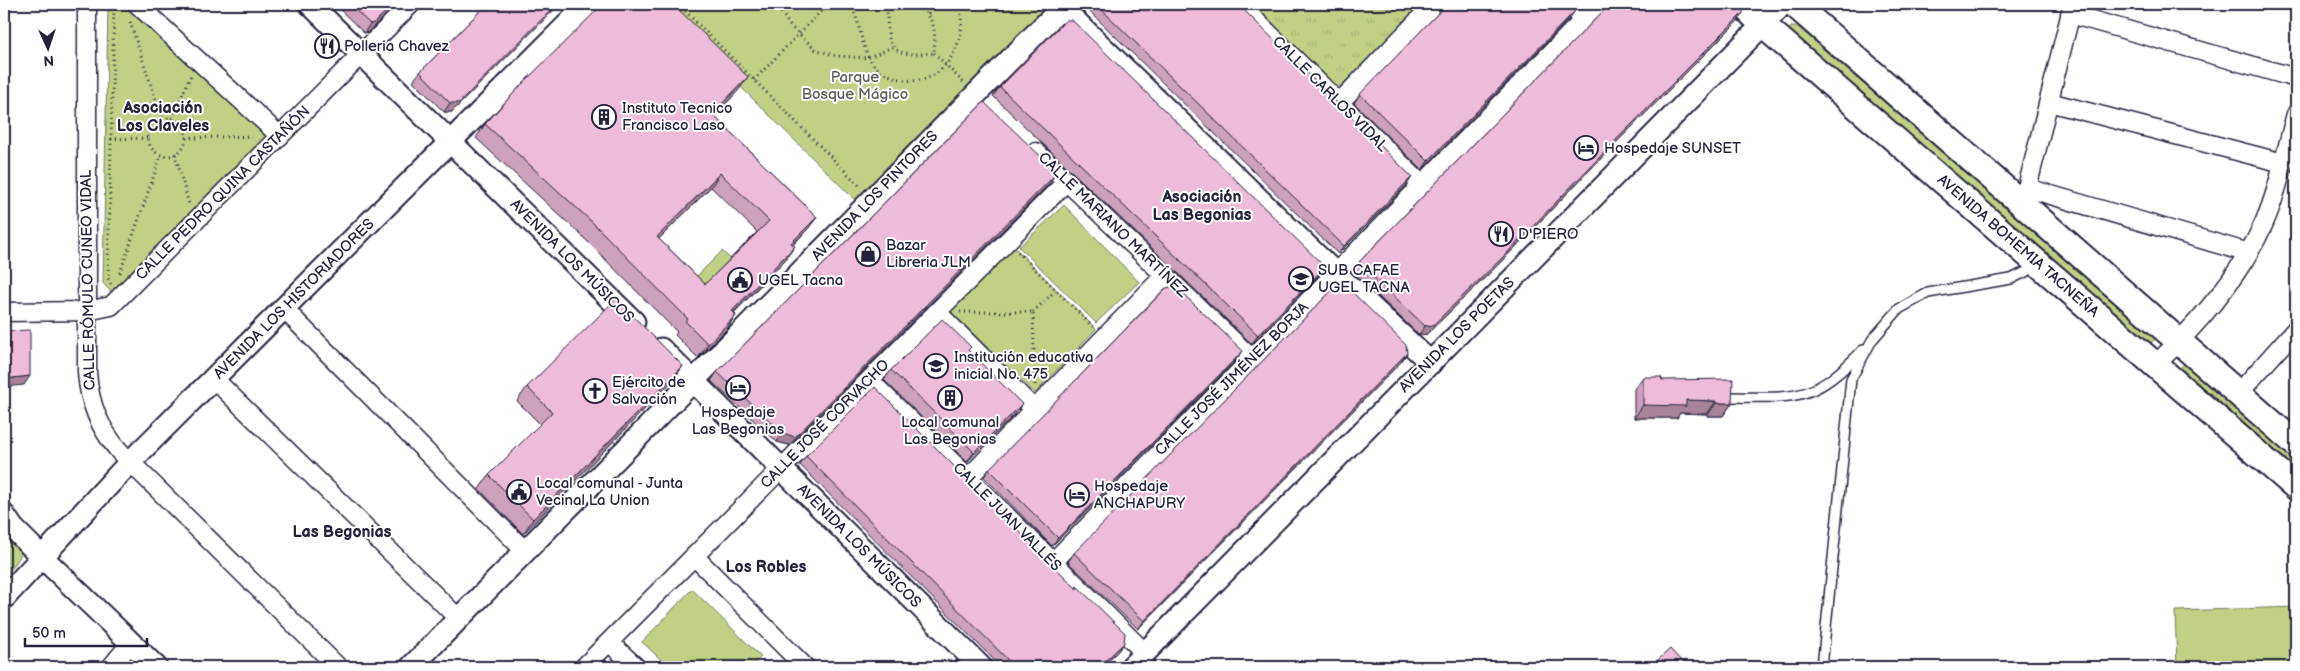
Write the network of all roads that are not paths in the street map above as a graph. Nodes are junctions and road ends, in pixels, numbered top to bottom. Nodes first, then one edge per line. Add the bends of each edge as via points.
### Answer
1 (87, 4) edge
2 (310, 4) edge
3 (411, 4) edge
4 (588, 4) edge
5 (1238, 4) edge
6 (1434, 4) edge
7 (1567, 4) edge
8 (1600, 4) edge
9 (1742, 4) edge
10 (1783, 4) edge
11 (1794, 4) edge
12 (1062, 5) edge
13 (132, 8) edge
14 (2071, 9) edge
15 (1584, 20) junction
16 (1763, 24) junction
17 (361, 54) junction
18 (2296, 78) edge
19 (2049, 102) junction
20 (1339, 103) junction
21 (2296, 114) edge
22 (280, 136) junction
23 (1024, 140) edge
24 (452, 142) junction
25 (2283, 163) junction
26 (1067, 181) junction
27 (1422, 185) junction
28 (2021, 193) junction
29 (2249, 253) junction
30 (2040, 265) junction
31 (1336, 274) junction
32 (1165, 275) junction
33 (284, 309) junction
34 (87, 311) junction
35 (4, 312) edge
36 (944, 312) junction
37 (2296, 328) edge
38 (1872, 340) junction
39 (2179, 342) junction
40 (1251, 358) junction
41 (1430, 362) junction
42 (2155, 365) junction
43 (214, 379) junction
44 (870, 380) junction
45 (694, 382) junction
46 (2238, 394) junction
47 (1731, 397) edge
48 (1035, 410) junction
49 (2296, 444) edge
50 (131, 461) junction
51 (781, 469) junction
52 (968, 478) junction
53 (2296, 487) edge
54 (4, 515) edge
55 (525, 551) junction
56 (41, 556) junction
57 (694, 556) junction
58 (1053, 562) junction
59 (4, 598) edge
60 (459, 618) junction
61 (610, 642) junction
62 (130, 644) junction
63 (1138, 660) edge
64 (794, 664) edge
65 (110, 667) edge
66 (156, 667) edge
67 (338, 667) edge
68 (411, 667) edge
69 (584, 667) edge
70 (636, 667) edge
71 (981, 667) edge
72 (1822, 667) edge

1 - 34 street, CALLE RÓMULO CUNEO VIDAL
2 - 17 street, AVENIDA LOS MÚSICOS
3 - 17 street, CALLE PEDRO QUINA CASTAÑÓN
4 - 24 street, AVENIDA LOS HISTORIADORES
5 - 20 street, CALLE CARLOS VIDAL
6 - 20 street
7 - 15 street
8 - 15 street, CALLE JOSÉ JIMÉNEZ BORJA
9 - 16 main road, AVENIDA BOHEMIA TACNEÑA
10 - 16 street, AVENIDA LOS POETAS
11 - 28 main road
12 - 31 street
12 - 45 street, AVENIDA LOS PINTORES
13 - 22 street
14 - 18 street
14 - 19 street
15 - 27 street, CALLE JOSÉ JIMÉNEZ BORJA
16 - 30 main road, AVENIDA BOHEMIA TACNEÑA
16 - 41 street, AVENIDA LOS POETAS
17 - 22 street, CALLE PEDRO QUINA CASTAÑÓN
17 - 24 street, AVENIDA LOS MÚSICOS
19 - 25 street
19 - 28 street
20 - 27 street, CALLE CARLOS VIDAL
21 - 25 street
22 - 34 street, CALLE PEDRO QUINA CASTAÑÓN via 110,306
23 - 26 street, CALLE MARIANO MARTÍNEZ
24 - 33 street, AVENIDA LOS HISTORIADORES
24 - 45 street, AVENIDA LOS MÚSICOS
25 - 29 street via 2264,224
26 - 32 street, CALLE MARIANO MARTÍNEZ
26 - 36 street, CALLE JOSÉ CORVACHO
27 - 31 street, CALLE JOSÉ JIMÉNEZ BORJA
28 - 29 street
28 - 39 main road
29 - 39 street
30 - 38 lane via 2011,279 1928,293 1899,309
30 - 42 main road, AVENIDA BOHEMIA TACNEÑA
31 - 40 street, CALLE JOSÉ JIMÉNEZ BORJA
31 - 41 street
32 - 40 street, CALLE MARIANO MARTÍNEZ
32 - 48 street
33 - 43 street, AVENIDA LOS HISTORIADORES
33 - 55 street
34 - 35 street, CALLE PEDRO QUINA CASTAÑÓN
34 - 50 street, CALLE RÓMULO CUNEO VIDAL via 90,400 101,428
36 - 44 street, CALLE JOSÉ CORVACHO
36 - 48 street
37 - 46 street
38 - 47 lane via 1839,375 1815,391 1790,398
38 - 72 lane via 1851,379
39 - 42 street
39 - 46 main road
40 - 58 street, CALLE JOSÉ JIMÉNEZ BORJA
41 - 63 street, AVENIDA LOS POETAS
42 - 53 main road, AVENIDA BOHEMIA TACNEÑA
43 - 50 street, AVENIDA LOS HISTORIADORES
43 - 60 street
44 - 51 street, CALLE JOSÉ CORVACHO
44 - 52 street, CALLE JUAN VALLÉS
45 - 51 street, AVENIDA LOS MÚSICOS
45 - 55 street, AVENIDA LOS PINTORES
46 - 49 main road
48 - 52 street
50 - 56 street, AVENIDA LOS HISTORIADORES
50 - 67 street, CALLE RÓMULO CUNEO VIDAL
51 - 57 street, CALLE JOSÉ CORVACHO
51 - 71 street, AVENIDA LOS MÚSICOS
52 - 58 street, CALLE JUAN VALLÉS
54 - 56 street
55 - 60 street, AVENIDA LOS PINTORES
56 - 59 street, AVENIDA LOS HISTORIADORES
56 - 62 street
57 - 61 street, CALLE JOSÉ CORVACHO
57 - 64 street
58 - 63 street, CALLE JUAN VALLÉS
60 - 68 street, AVENIDA LOS PINTORES
61 - 69 street, CALLE JOSÉ CORVACHO
61 - 70 street
62 - 65 street
62 - 66 street

